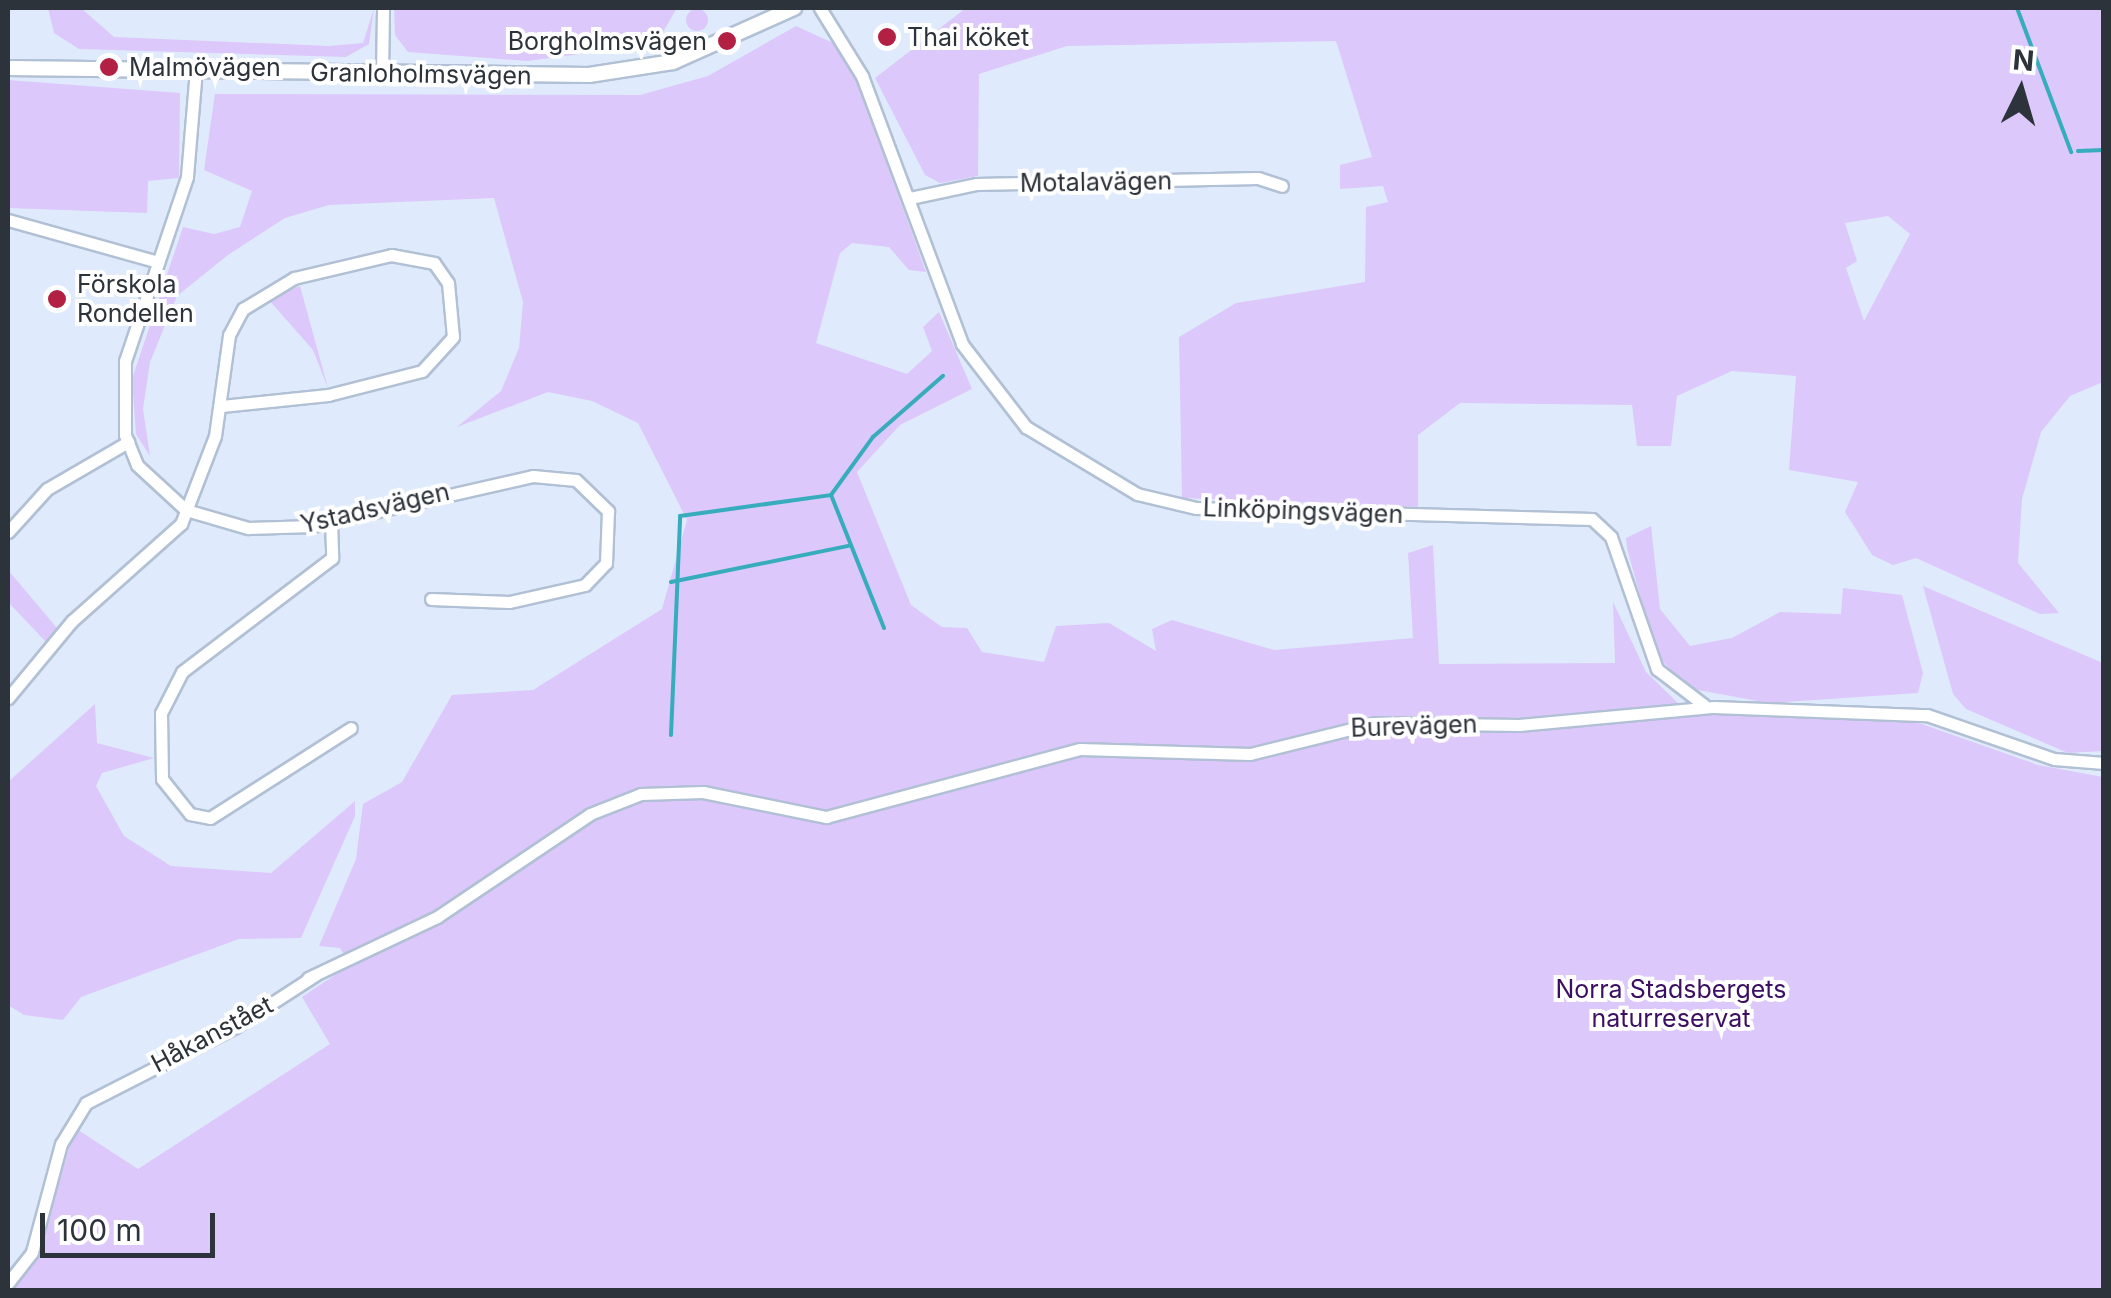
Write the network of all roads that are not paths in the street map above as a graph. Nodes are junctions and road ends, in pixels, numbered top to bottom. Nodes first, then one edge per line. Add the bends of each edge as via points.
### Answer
1 (382, 8) edge
2 (794, 8) edge
3 (820, 8) edge
4 (8, 60) edge
5 (35, 64) junction
6 (8, 68) edge
7 (196, 69) junction
8 (382, 74) junction
9 (1282, 186) dead end
10 (910, 198) junction
11 (8, 220) edge
12 (158, 262) junction
13 (222, 406) junction
14 (128, 442) junction
15 (186, 510) junction
16 (331, 521) junction
17 (8, 532) edge
18 (431, 599) dead end
19 (8, 698) edge
20 (1714, 707) junction
21 (352, 728) dead end
22 (2104, 762) edge
23 (561, 832) joint
24 (8, 1283) edge

1 - 8 street
2 - 8 street, Granloholmsvägen via 655,66
3 - 10 street, Linköpingsvägen via 862,76
4 - 5 street, Granloholmsvägen
5 - 6 street, Granloholmsvägen
5 - 7 street, Granloholmsvägen
7 - 8 street, Granloholmsvägen
7 - 12 street via 188,177
9 - 10 street, Motalavägen via 1258,178 976,184
10 - 20 street, Linköpingsvägen via 962,344 992,386 1077,466 1137,494 1255,512 1592,519 1611,537 1657,670 1688,700
11 - 12 street
12 - 14 street via 126,361
13 - 13 street via 228,335 263,290 391,255 434,263 448,283 453,337 422,372 328,395
13 - 15 street
14 - 15 street, Ystadsvägen via 137,465
14 - 17 street via 47,489
15 - 16 street, Ystadsvägen via 248,528
15 - 19 street via 160,551 72,621
16 - 18 street, Ystadsvägen via 534,476 576,480 608,511 606,563 585,585 509,602
16 - 21 street via 332,558 182,672 160,713 162,779 190,814 210,818
20 - 22 street, Burevägen via 1927,715 2054,759
20 - 23 street, Burevägen via 1519,724 1375,722 1250,754 1080,749 826,817 703,792 641,794
23 - 24 street, Håkanstået via 436,917 98,1092 61,1144 41,1230

